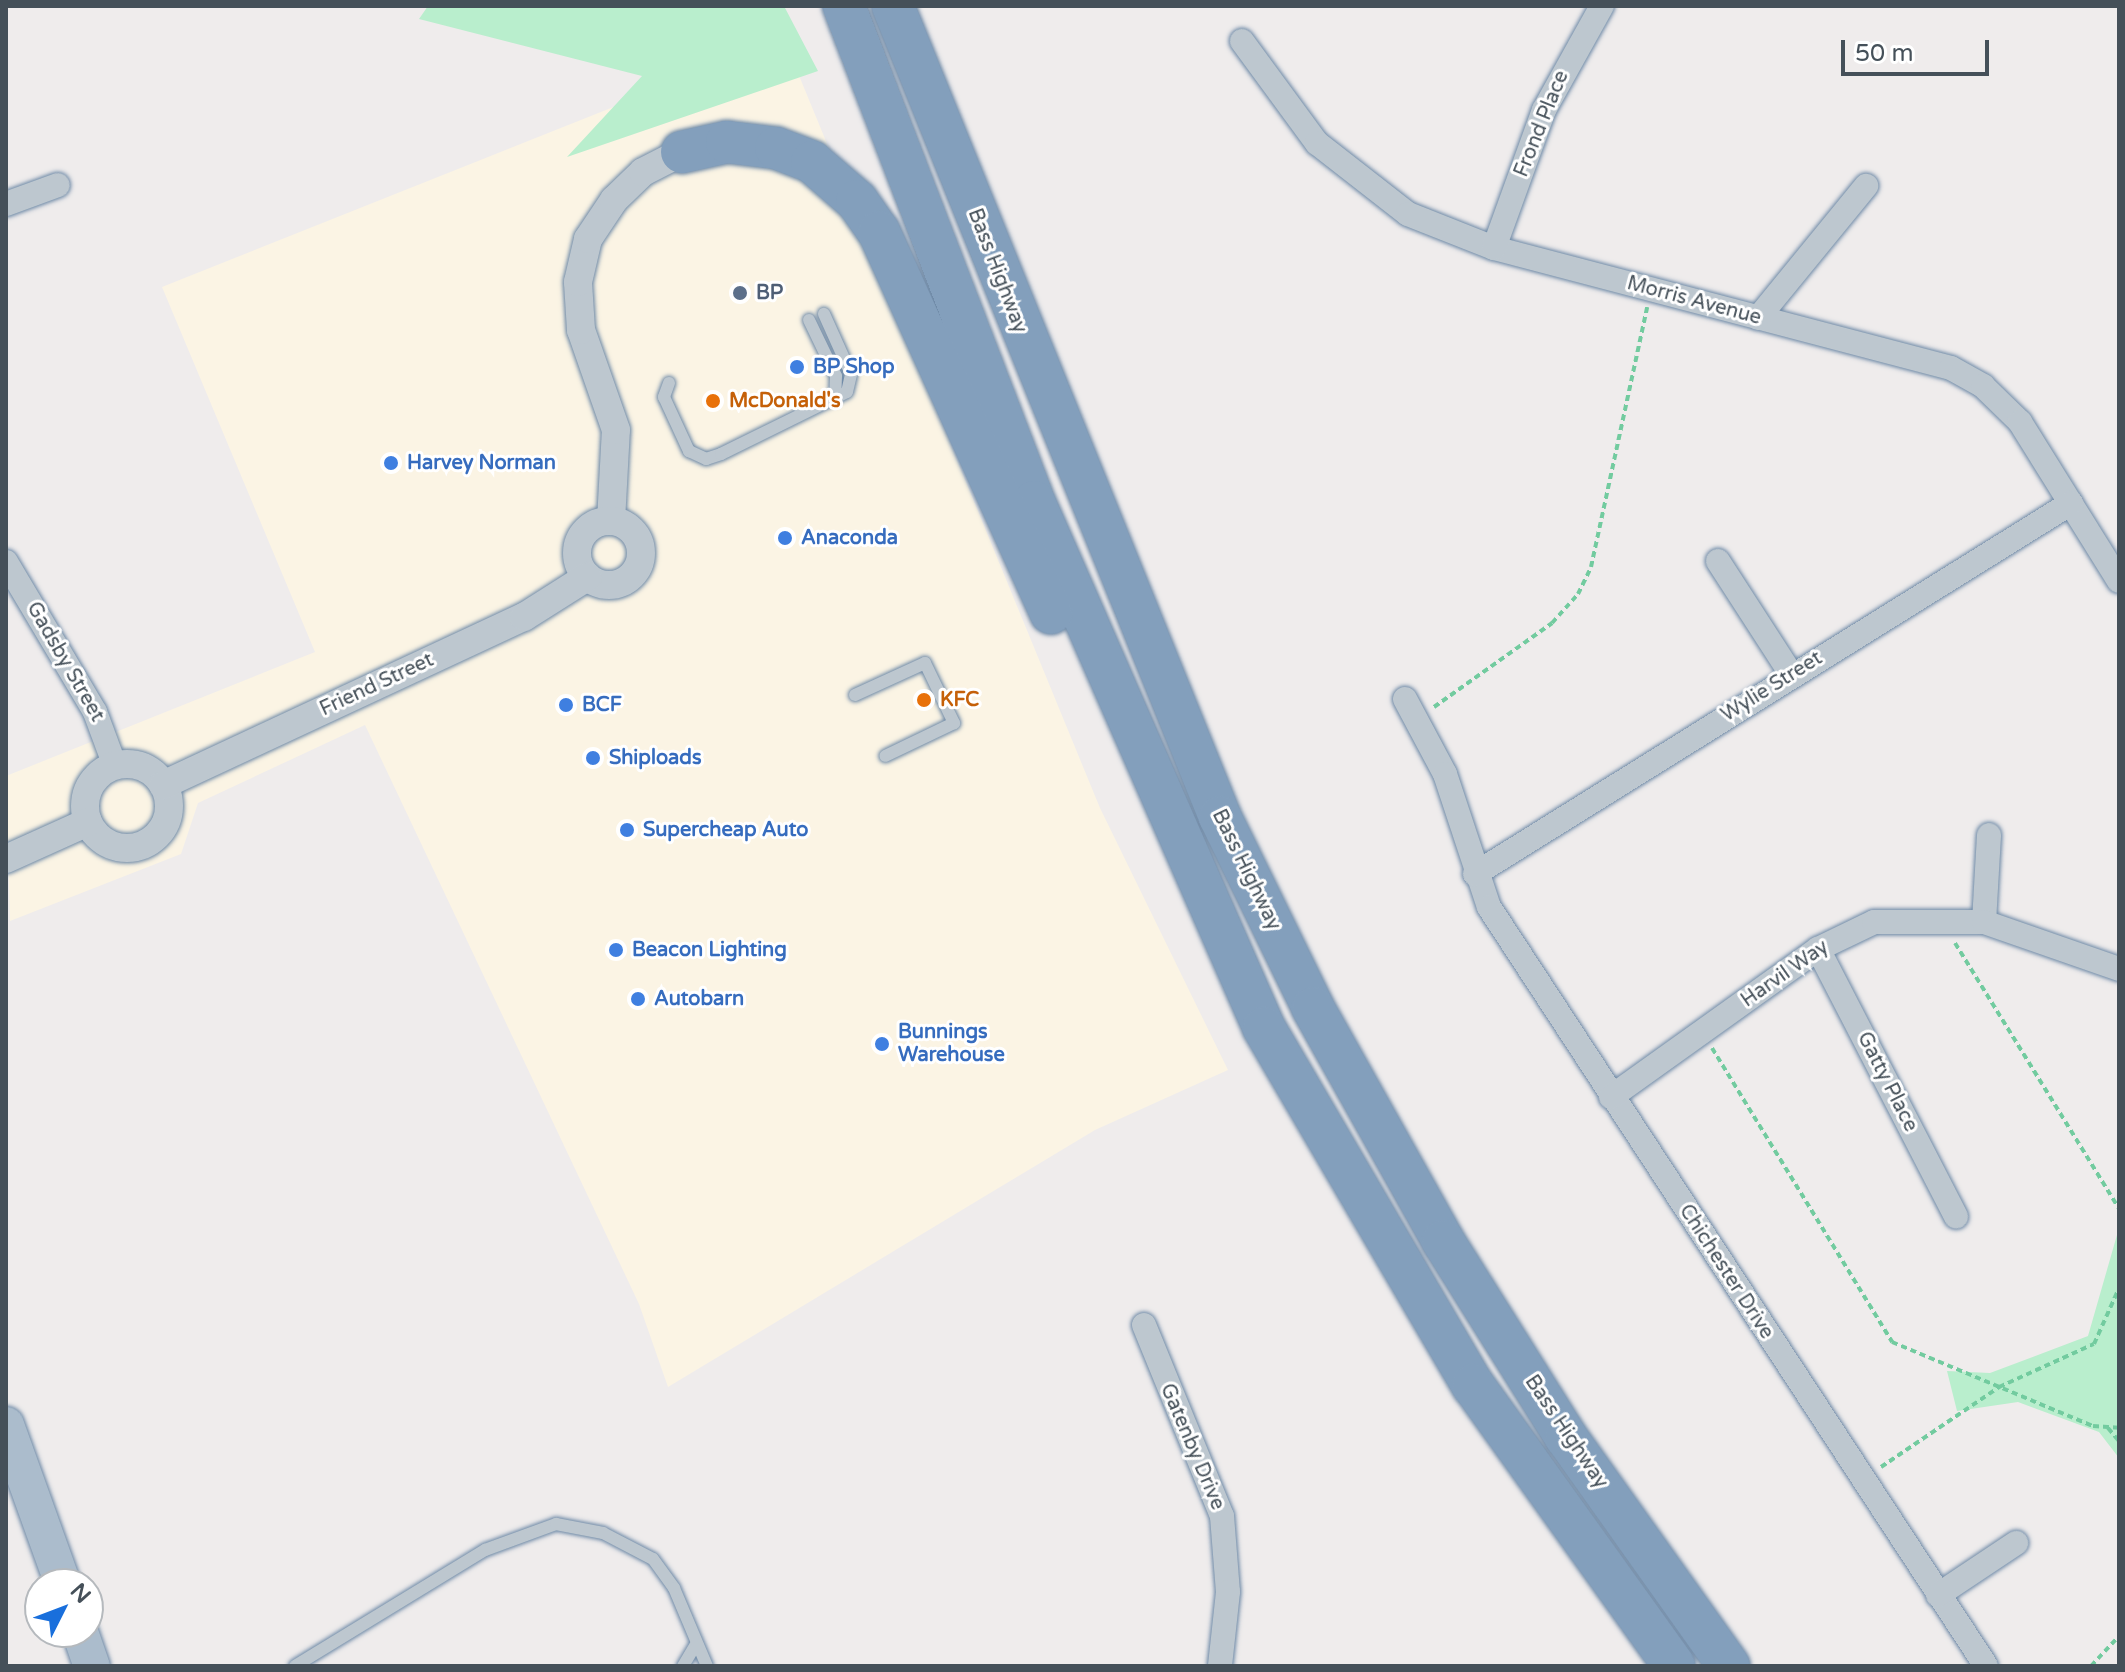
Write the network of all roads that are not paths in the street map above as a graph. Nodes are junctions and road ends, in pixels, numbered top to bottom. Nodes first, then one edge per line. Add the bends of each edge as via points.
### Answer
1 (844, 6) edge
2 (893, 6) edge
3 (1602, 6) edge
4 (1242, 41) dead end
5 (682, 152) joint
6 (58, 185) dead end
7 (1866, 186) dead end
8 (6, 204) edge
9 (1494, 248) junction
10 (824, 314) dead end
11 (1758, 318) junction
12 (809, 320) dead end
13 (669, 383) dead end
14 (835, 399) junction
15 (2071, 503) junction
16 (611, 521) junction
17 (1718, 561) dead end
18 (6, 562) edge
19 (587, 577) junction
20 (2119, 581) edge
21 (1791, 674) junction
22 (855, 695) dead end
23 (1410, 709) road end
24 (885, 756) dead end
25 (115, 766) junction
26 (163, 785) junction
27 (88, 822) junction
28 (1989, 835) dead end
29 (1178, 842) junction
30 (6, 859) edge
31 (1475, 874) junction
32 (1984, 922) junction
33 (1818, 949) junction
34 (2119, 969) edge
35 (1611, 1097) junction
36 (1956, 1216) dead end
37 (1144, 1325) dead end
38 (6, 1425) edge
39 (1576, 1539) junction
40 (2016, 1543) dead end
41 (57, 1568) edge
42 (1938, 1595) junction
43 (696, 1644) junction
44 (295, 1666) edge
45 (683, 1666) edge
46 (707, 1666) edge
47 (1220, 1666) edge
48 (1661, 1666) edge
49 (1674, 1666) edge
50 (1729, 1666) edge
51 (1986, 1666) edge

1 - 29 highway via 1034,502
2 - 50 highway, Bass Highway via 1208,788 1313,1008 1443,1241 1566,1437
3 - 9 street, Frond Place via 1544,110
4 - 9 street, Morris Avenue via 1317,143 1408,214
5 - 16 street via 643,172 614,200 588,239 578,282 581,330 616,430
5 - 29 highway via 727,142 776,148 812,162 857,201 879,232 1074,663
6 - 8 street
7 - 11 street
9 - 11 street, Morris Avenue
10 - 14 lane via 851,374 847,392
11 - 15 street, Morris Avenue via 1951,368 1983,386 2020,422
12 - 14 lane via 836,376
13 - 14 lane via 664,397 689,451 706,459
15 - 20 street, Morris Avenue
15 - 21 street, Wylie Street
16 - 19 street via 582,536 577,557
16 - 19 street via 636,536 637,568 619,584
17 - 21 street
18 - 25 street, Gadsby Street via 95,712
19 - 26 street, Friend Street via 524,617
21 - 31 street, Wylie Street
22 - 24 lane via 925,663 931,675 954,723
23 - 31 street, Chichester Drive via 1445,774
25 - 26 street via 142,767
25 - 27 street via 93,782
26 - 27 street via 169,811 146,844 119,847
27 - 30 street
28 - 32 street
29 - 39 highway via 1264,1028 1374,1226
31 - 35 street, Chichester Drive
32 - 33 street, Harvil Way via 1874,922
32 - 34 street, Harvil Way
33 - 35 street, Harvil Way
33 - 36 street, Gatty Place
35 - 42 street, Chichester Drive
37 - 47 street, Gatenby Drive via 1222,1516 1228,1592
38 - 41 main road
39 - 48 highway
39 - 49 highway
40 - 42 street
42 - 51 street, Chichester Drive
43 - 44 lane via 674,1588 653,1559 603,1533 556,1524 485,1550
43 - 45 lane
43 - 46 lane

